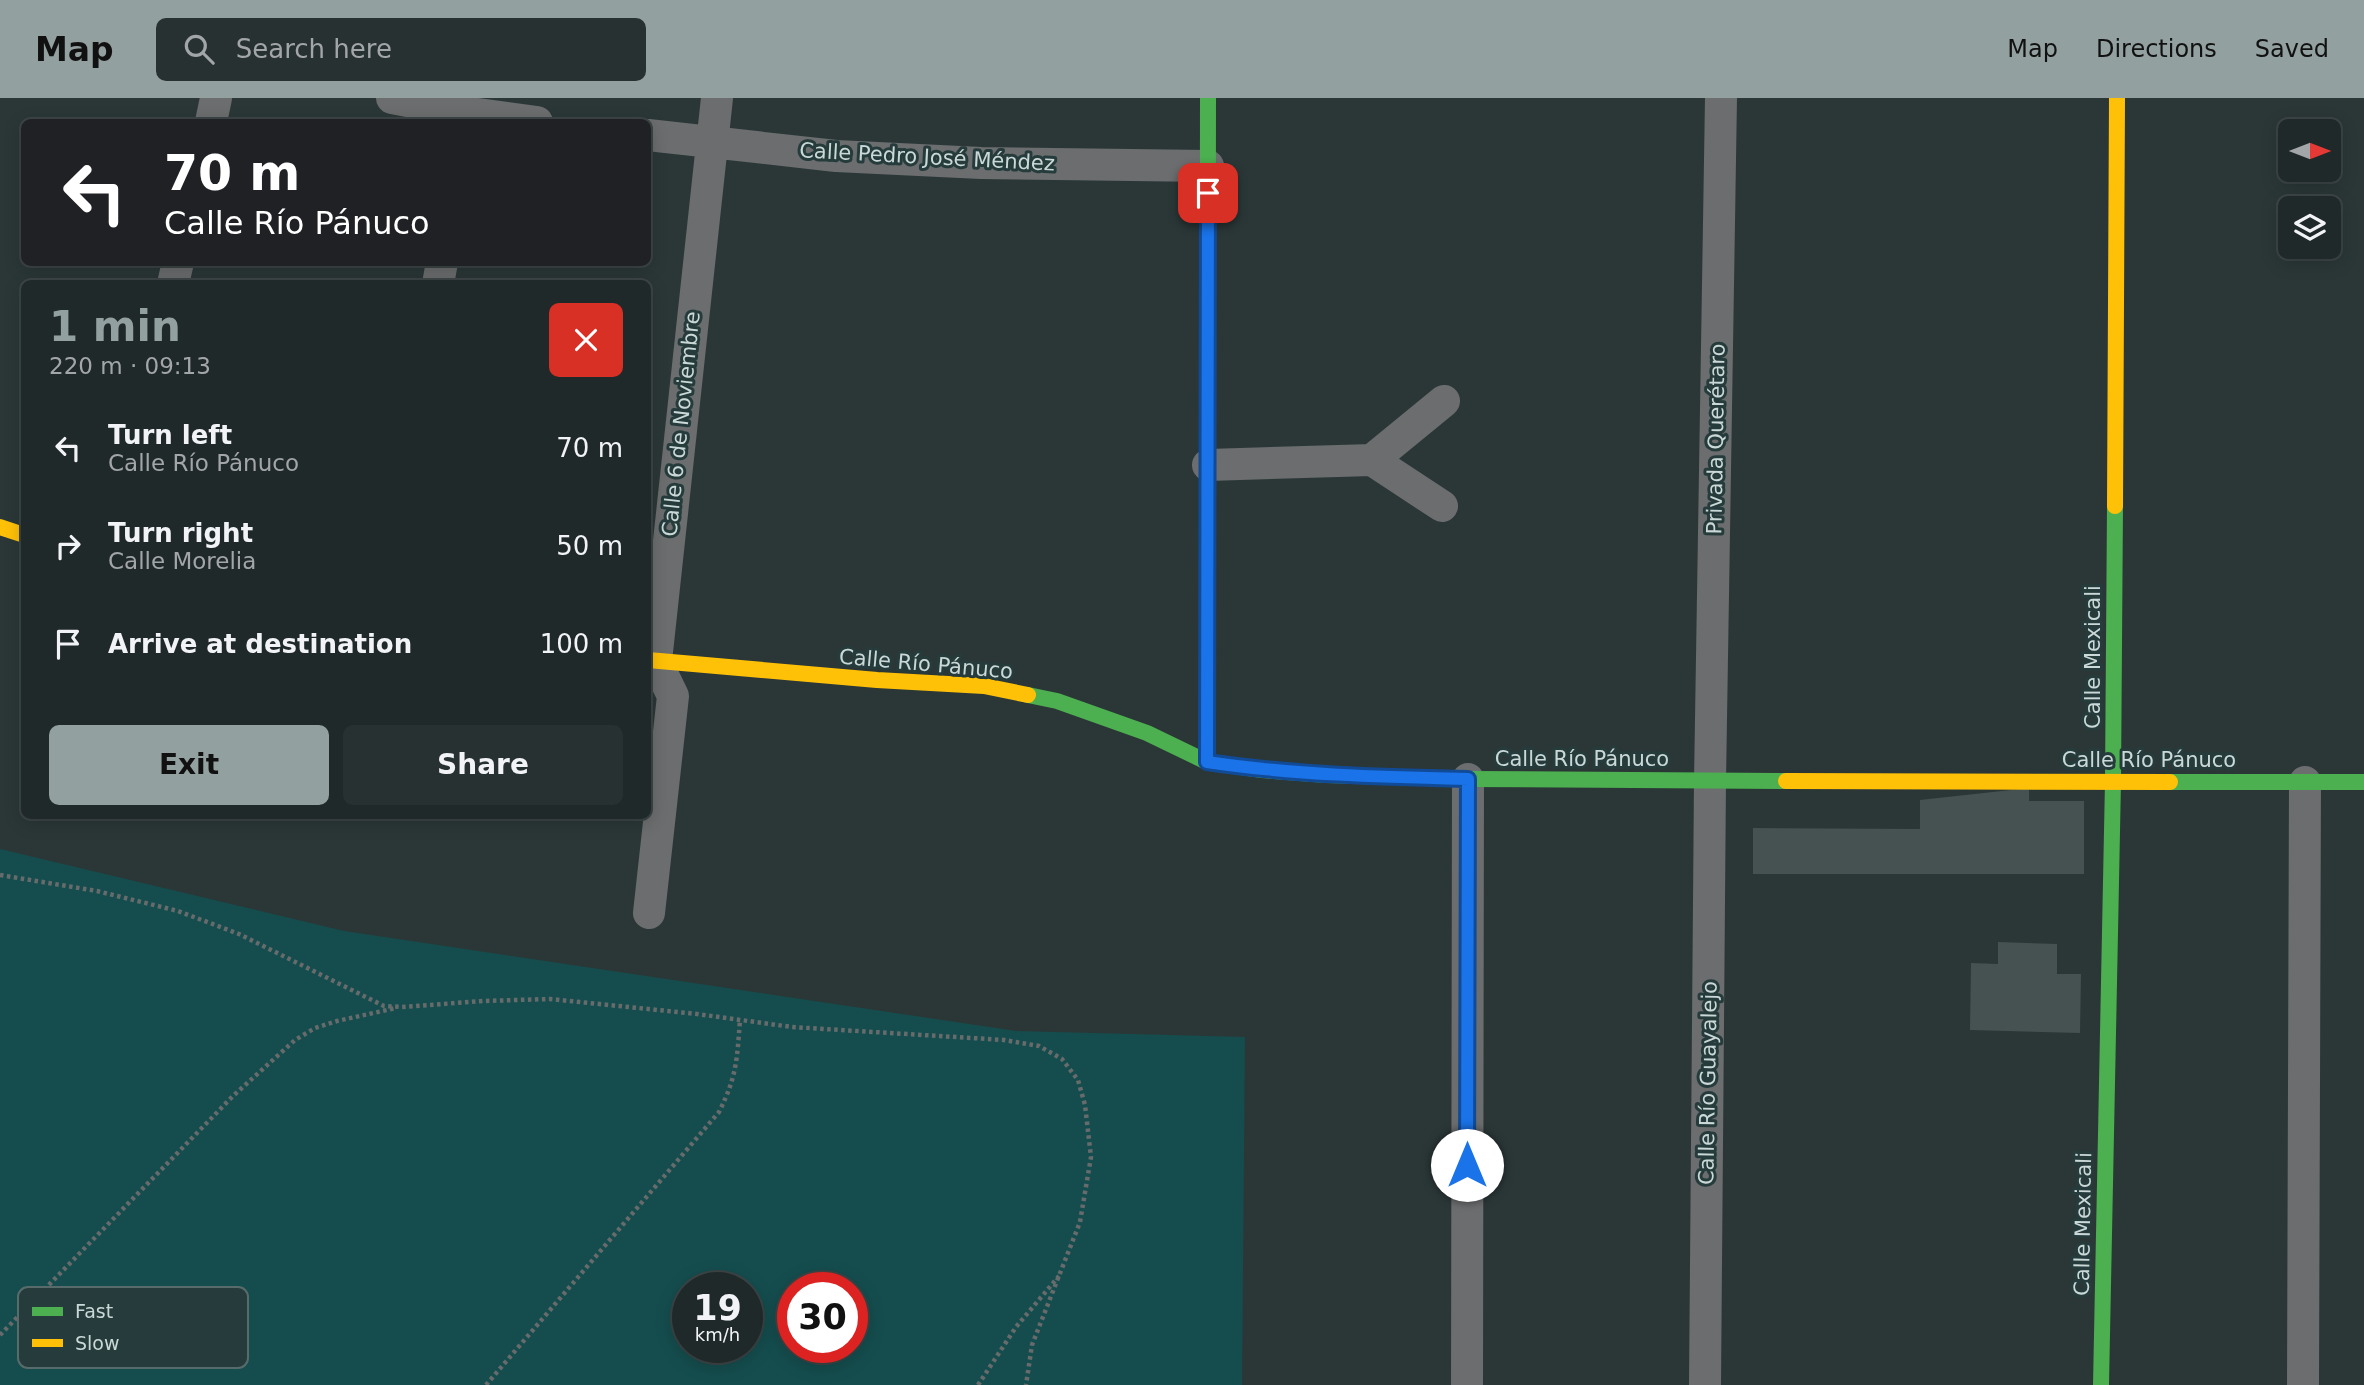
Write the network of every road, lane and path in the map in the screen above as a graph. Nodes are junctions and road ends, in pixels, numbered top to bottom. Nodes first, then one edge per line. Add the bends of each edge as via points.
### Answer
1 (216, 98) edge
2 (392, 98) edge
3 (717, 98) edge
4 (1208, 98) edge
5 (1721, 98) edge
6 (2117, 98) edge
7 (469, 118) edge
8 (212, 119) edge
9 (651, 135) edge
10 (711, 142) junction
11 (1208, 166) junction
12 (1444, 401) dead end
13 (1372, 460) junction
14 (1208, 465) junction
15 (1442, 506) dead end
16 (0, 527) edge
17 (21, 534) edge
18 (652, 661) edge
19 (1207, 762) junction
20 (1468, 779) junction
21 (1710, 781) junction
22 (2113, 781) junction
23 (2305, 782) junction
24 (2364, 782) edge
25 (0, 875) edge
26 (649, 913) dead end
27 (402, 1007) junction
28 (740, 1020) junction
29 (1062, 1273) junction
30 (47, 1287) edge
31 (18, 1317) edge
32 (0, 1335) edge
33 (486, 1385) edge
34 (978, 1385) edge
35 (1026, 1385) edge
36 (1467, 1385) edge
37 (1705, 1385) edge
38 (2101, 1385) edge
39 (2302, 1385) edge

1 - 8 street
2 - 7 street
3 - 10 street, Calle 6 de Noviembre
4 - 11 street
5 - 21 street, Privada Querétaro
6 - 22 street, Calle Mexicali
9 - 10 street, Calle Pedro José Méndez
10 - 11 street, Calle Pedro José Méndez via 836,156
10 - 18 street, Calle 6 de Noviembre
11 - 14 street
12 - 13 street
13 - 14 street
13 - 15 street
14 - 19 street
16 - 17 street
18 - 19 street, Calle Río Pánuco via 984,686 1070,706 1147,733
18 - 26 street via 673,696
19 - 20 street, Calle Río Pánuco via 1326,775
20 - 21 street, Calle Río Pánuco
20 - 36 street
21 - 22 street, Calle Río Pánuco
21 - 37 street, Calle Río Guayalejo
22 - 23 street, Calle Río Pánuco
22 - 38 street, Calle Mexicali
23 - 24 street, Calle Río Pánuco
23 - 39 street
25 - 27 path via 97,891 178,912 239,934 384,1006
27 - 28 path via 550,999
27 - 30 path via 315,1028 285,1048
28 - 29 path via 1004,1040 1039,1046 1062,1059 1078,1080 1091,1157 1080,1222
28 - 33 path via 733,1085 719,1112
29 - 34 path via 1016,1327
29 - 35 path via 1032,1345
31 - 32 path

